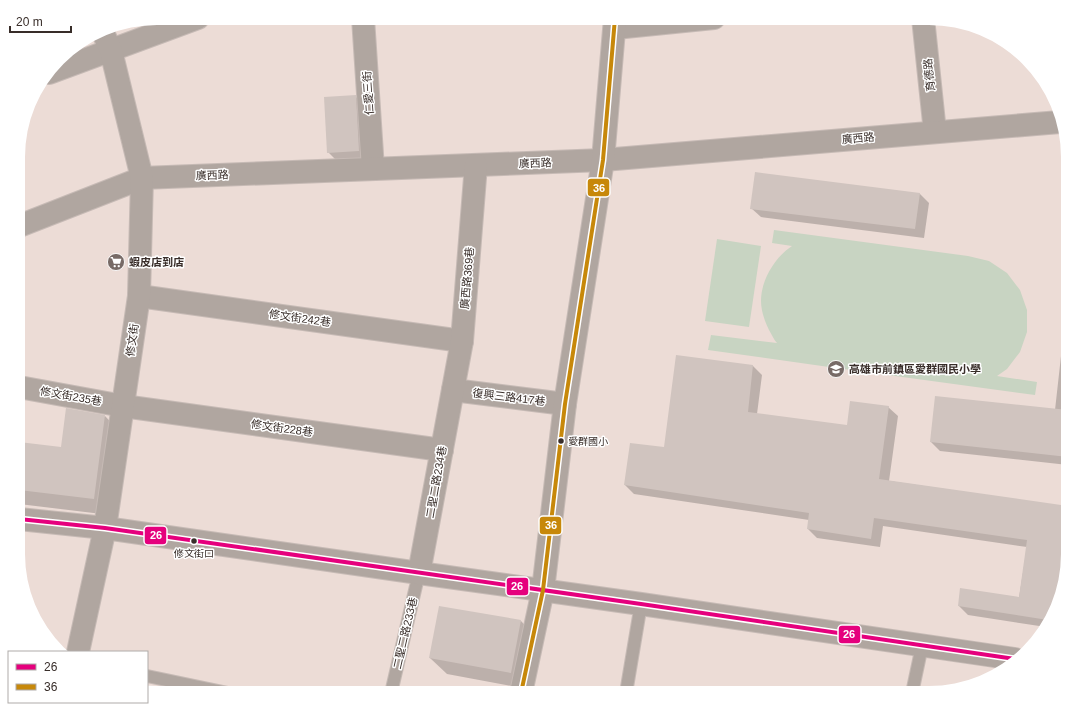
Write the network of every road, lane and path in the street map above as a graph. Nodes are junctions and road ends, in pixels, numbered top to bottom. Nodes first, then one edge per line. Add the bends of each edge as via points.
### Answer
1 (180, 25) edge
2 (363, 25) edge
3 (615, 25) edge
4 (924, 25) edge
5 (105, 36) edge
6 (111, 51) junction
7 (59, 69) edge
8 (1056, 122) edge
9 (934, 132) junction
10 (603, 160) junction
11 (476, 165) junction
12 (373, 168) junction
13 (142, 178) junction
14 (25, 224) edge
15 (139, 296) junction
16 (462, 341) junction
17 (25, 388) edge
18 (453, 390) junction
19 (566, 404) junction
20 (123, 406) junction
21 (442, 450) junction
22 (25, 521) edge
23 (105, 528) junction
24 (419, 573) junction
25 (543, 590) junction
26 (641, 604) junction
27 (922, 646) junction
28 (78, 651) edge
29 (1010, 658) edge
30 (148, 676) edge
31 (195, 686) edge
32 (393, 686) edge
33 (522, 686) edge
34 (627, 686) edge
35 (913, 686) edge

1 - 6 street
2 - 12 street, 仁愛三街
3 - 10 street
4 - 9 street, 育德路
5 - 6 street, 修文街
6 - 7 street
6 - 13 street, 修文街
8 - 9 street, 廣西路
9 - 10 street, 廣西路
10 - 11 street, 廣西路
10 - 19 street
11 - 12 street, 廣西路
11 - 16 street, 廣西路369巷
12 - 13 street, 廣西路
13 - 14 street, 廣西路
13 - 15 street, 修文街
15 - 16 street, 修文街242巷
15 - 20 street, 修文街
16 - 18 street, 廣西路369巷
17 - 20 street, 修文街235巷
18 - 19 street, 復興三路417巷
18 - 21 street, 二聖二路234巷
19 - 25 street
20 - 21 street, 修文街228巷
20 - 23 street, 修文街
21 - 24 street, 二聖二路234巷
22 - 23 street
23 - 24 street
23 - 28 street, 修文街
24 - 25 street
24 - 32 lane, 二聖二路233巷
25 - 26 street
25 - 33 street
26 - 27 street
26 - 34 lane
27 - 29 street
27 - 35 lane
30 - 31 lane

